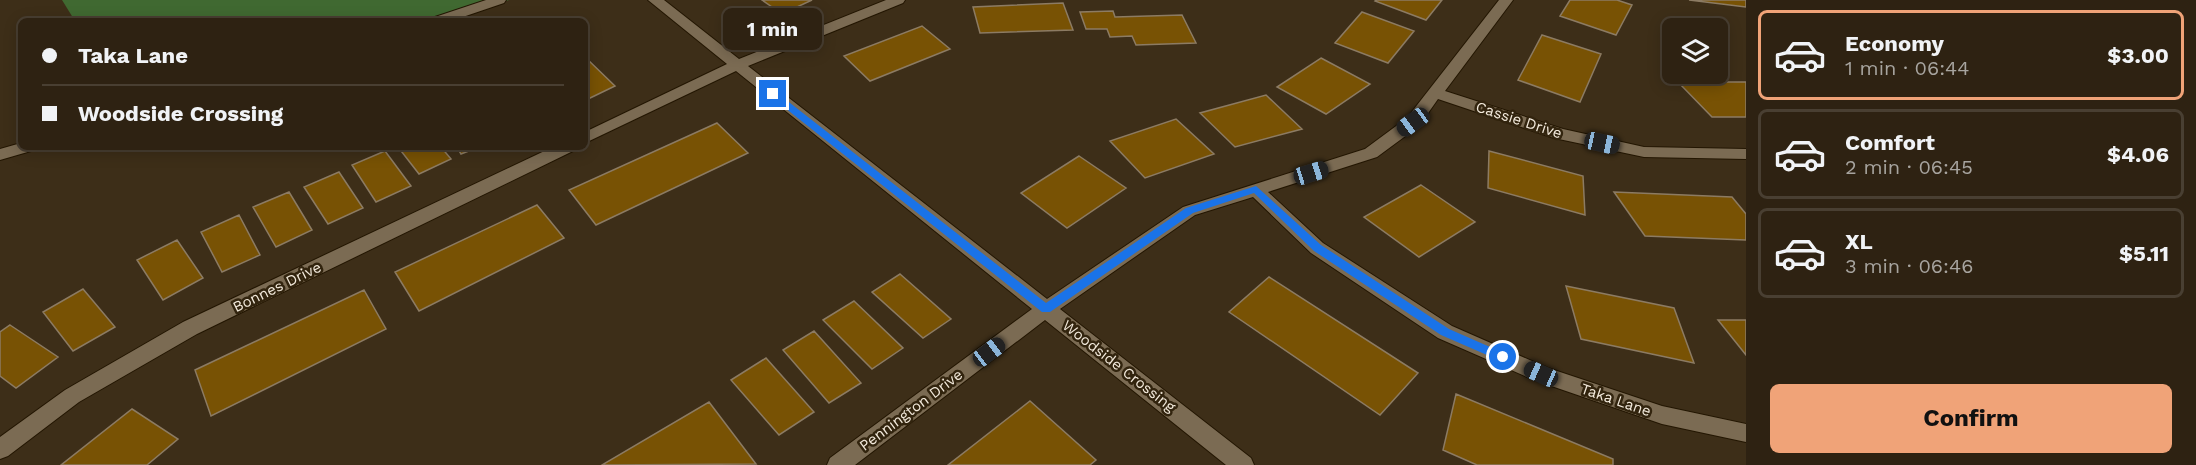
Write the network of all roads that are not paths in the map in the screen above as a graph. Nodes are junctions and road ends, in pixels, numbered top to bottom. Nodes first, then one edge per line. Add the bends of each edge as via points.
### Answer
1 (499, 0) edge
2 (655, 0) edge
3 (898, 0) edge
4 (1506, 0) edge
5 (446, 18) edge
6 (737, 65) junction
7 (1435, 93) junction
8 (588, 137) edge
9 (18, 149) edge
10 (561, 150) edge
11 (1746, 154) edge
12 (0, 155) edge
13 (1256, 190) junction
14 (1046, 309) junction
15 (1746, 434) edge
16 (0, 449) edge
17 (838, 465) edge
18 (1243, 465) edge

1 - 5 street
2 - 6 street, Woodside Crossing
3 - 6 street
4 - 7 street, Pennington Drive
6 - 8 street
6 - 14 street, Woodside Crossing
7 - 11 street, Cassie Drive via 1560,134 1644,152
7 - 13 street, Pennington Drive via 1413,122 1371,153
9 - 12 street
10 - 16 street, Bonnes Drive via 190,328 72,396
13 - 14 street, Pennington Drive via 1189,211
13 - 15 street, Taka Lane via 1317,248 1445,332 1563,382 1662,415
14 - 17 street, Pennington Drive
14 - 18 street, Woodside Crossing

